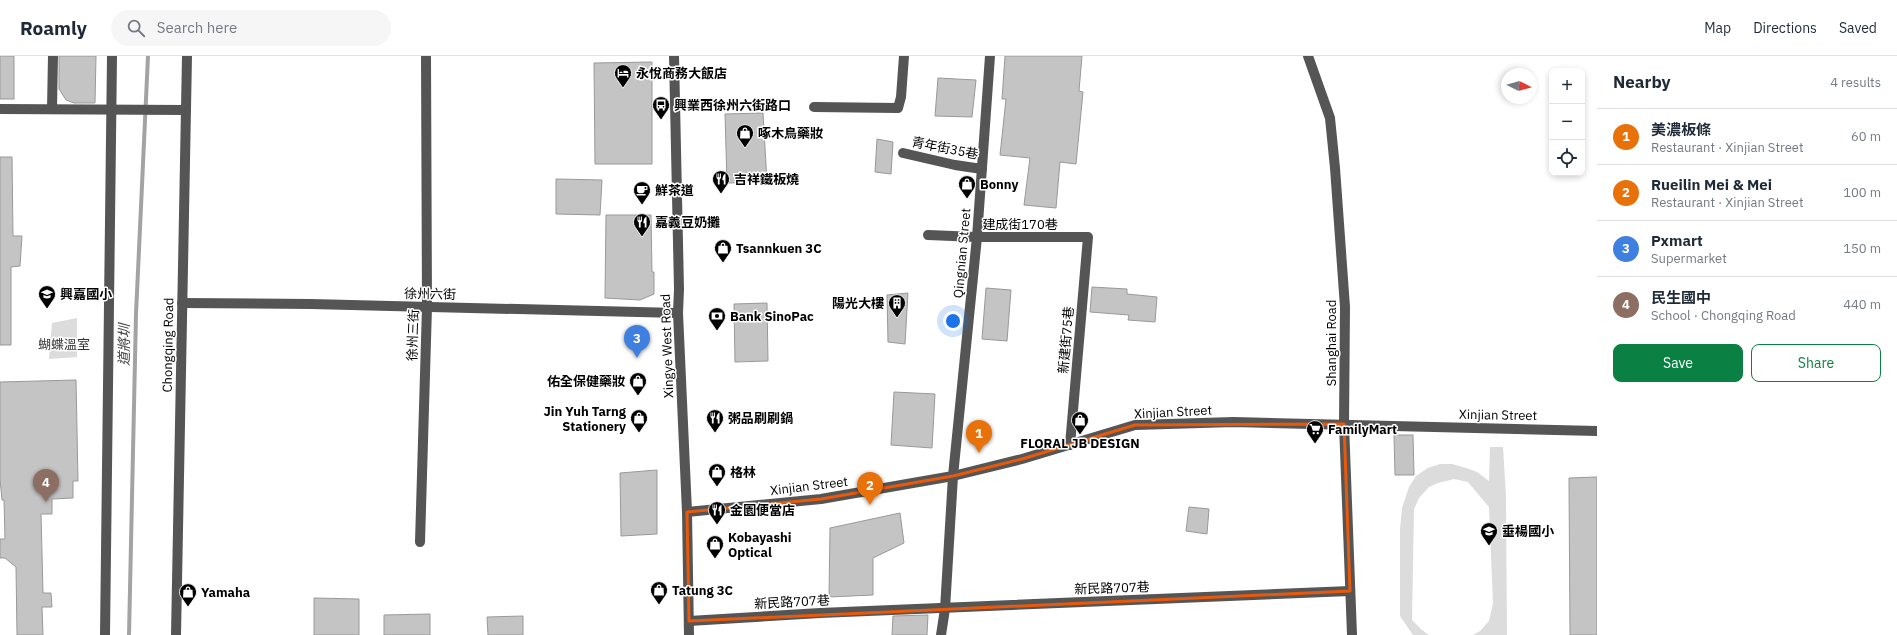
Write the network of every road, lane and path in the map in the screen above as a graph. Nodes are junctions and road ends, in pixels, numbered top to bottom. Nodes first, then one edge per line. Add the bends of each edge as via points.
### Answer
1 (53, 56) edge
2 (112, 56) edge
3 (187, 56) edge
4 (426, 56) edge
5 (674, 56) edge
6 (904, 56) edge
7 (990, 56) edge
8 (1308, 56) edge
9 (814, 107) dead end
10 (0, 109) edge
11 (52, 109) junction
12 (112, 109) junction
13 (186, 110) junction
14 (903, 153) dead end
15 (982, 169) junction
16 (928, 235) dead end
17 (977, 237) junction
18 (1088, 237) joint
19 (182, 303) junction
20 (427, 306) junction
21 (678, 313) junction
22 (1344, 424) junction
23 (1597, 431) edge
24 (1070, 445) junction
25 (953, 476) junction
26 (687, 512) junction
27 (420, 542) dead end
28 (1350, 591) junction
29 (945, 609) junction
30 (689, 621) junction
31 (105, 635) edge
32 (176, 635) edge
33 (689, 635) edge
34 (941, 635) edge
35 (1352, 635) edge

1 - 11 street
2 - 12 street
3 - 13 street, Chongqing Road
4 - 20 street, 徐州三街
5 - 21 street, Xingye West Road
6 - 9 street via 898,108
7 - 15 street, Qingnian Street
8 - 22 street, Shanghai Road via 1330,118 1345,307
10 - 11 street
11 - 12 street
12 - 13 street
12 - 31 street
13 - 19 street, Chongqing Road
14 - 15 street, 青年街35巷
15 - 17 street, Qingnian Street
16 - 17 street, 建成街170巷
17 - 18 street, 建成街170巷
17 - 25 street, Qingnian Street
18 - 24 street, 新建街75巷
19 - 20 street, 徐州六街
19 - 32 street, Chongqing Road
20 - 21 street, 徐州六街
20 - 27 street, 徐州三街
21 - 26 street, Xingye West Road
22 - 23 street, Xinjian Street
22 - 24 street, Xinjian Street via 1234,422 1135,425
22 - 28 street, Shanghai Road
24 - 25 street, Xinjian Street
25 - 26 street, Xinjian Street via 821,499
25 - 29 street
26 - 30 street, Xingye West Road
28 - 29 street, 新民路707巷
28 - 35 street, Shanghai Road
29 - 30 street, 新民路707巷
29 - 34 street
30 - 33 street, Xingye West Road

